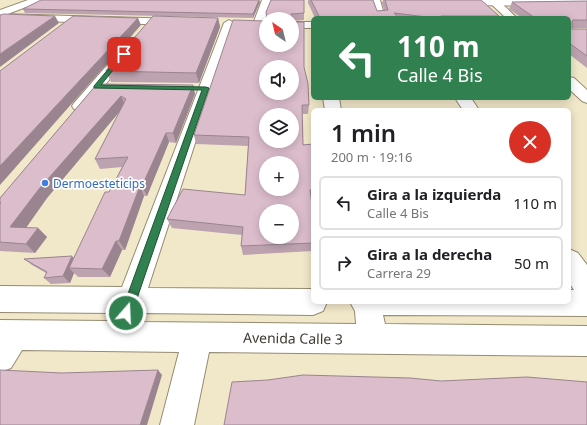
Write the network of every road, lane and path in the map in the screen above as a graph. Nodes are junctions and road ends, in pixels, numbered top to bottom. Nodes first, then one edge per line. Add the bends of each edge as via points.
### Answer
1 (27, 0) edge
2 (36, 0) edge
3 (267, 0) edge
4 (375, 0) edge
5 (443, 2) edge
6 (490, 2) edge
7 (583, 2) edge
8 (0, 15) edge
9 (379, 16) edge
10 (501, 16) edge
11 (509, 16) edge
12 (73, 19) junction
13 (190, 22) edge
14 (229, 23) dead end
15 (258, 24) edge
16 (299, 25) edge
17 (311, 25) edge
18 (61, 28) edge
19 (143, 31) junction
20 (571, 71) edge
21 (571, 82) edge
22 (587, 85) edge
23 (587, 98) edge
24 (71, 116) edge
25 (571, 263) edge
26 (587, 287) edge
27 (0, 299) edge
28 (130, 301) junction
29 (311, 302) edge
30 (571, 303) edge
31 (587, 303) edge
32 (365, 304) edge
33 (118, 336) junction
34 (197, 337) junction
35 (373, 338) junction
36 (587, 341) edge
37 (5, 342) edge
38 (177, 425) edge

1 - 8 main road
2 - 8 main road
3 - 15 main road
4 - 9 main road
5 - 6 main road
6 - 7 main road
6 - 10 main road
6 - 11 main road
8 - 12 main road
12 - 18 main road
12 - 19 main road
13 - 19 main road
14 - 28 main road via 198,88
16 - 17 main road
19 - 24 main road via 104,87
20 - 22 main road
21 - 23 main road
25 - 26 main road
27 - 28 main road
28 - 29 main road
28 - 33 main road
30 - 31 main road
32 - 35 main road
33 - 34 main road, Avenida Calle 3
33 - 37 main road, Avenida Calle 3
34 - 35 main road, Avenida Calle 3
34 - 38 main road
35 - 36 main road, Avenida Calle 3

